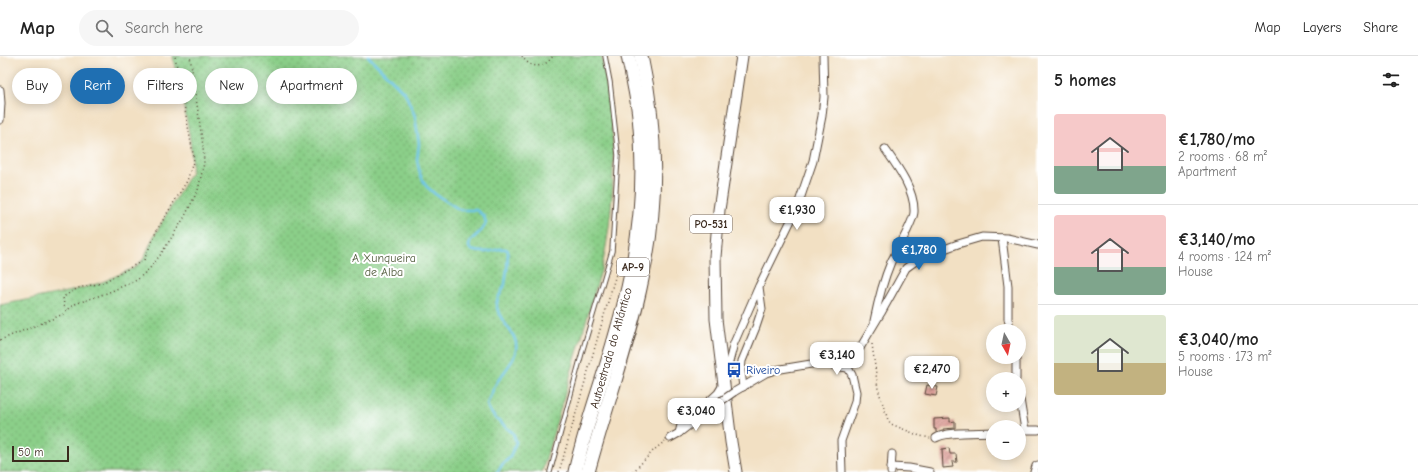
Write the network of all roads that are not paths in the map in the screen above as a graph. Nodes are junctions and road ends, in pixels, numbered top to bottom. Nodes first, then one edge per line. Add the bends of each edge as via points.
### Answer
1 (605, 56) edge
2 (628, 56) edge
3 (641, 56) edge
4 (736, 56) edge
5 (742, 56) edge
6 (823, 56) edge
7 (0, 90) edge
8 (0, 109) edge
9 (0, 120) edge
10 (885, 149) dead end
11 (1002, 238) junction
12 (1038, 245) edge
13 (759, 286) junction
14 (1009, 324) edge
15 (873, 327) junction
16 (848, 368) junction
17 (743, 387) junction
18 (721, 389) junction
19 (1026, 430) edge
20 (1038, 430) edge
21 (986, 432) edge
22 (679, 433) junction
23 (670, 438) road end
24 (936, 438) road end
25 (892, 454) dead end
26 (1038, 465) edge
27 (891, 470) edge
28 (550, 472) edge
29 (575, 472) edge
30 (588, 472) edge
31 (729, 472) edge
32 (736, 472) edge
33 (842, 472) edge
34 (930, 472) edge
35 (1034, 472) edge

1 - 28 lane via 618,155 612,251
2 - 29 highway, Autoestrada do Atlántico / AP-9 via 639,115 642,150 640,217 632,270 619,325
3 - 30 highway, Autoestrada do Atlántico / AP-9 via 647,86 653,149 653,203 649,238 634,316
4 - 18 main road, PO-531 via 711,221 708,273 709,302
5 - 18 main road, PO-531 via 722,188 715,257
6 - 13 street via 824,97 813,161 797,208
7 - 8 street
8 - 9 street
10 - 15 street via 902,173 914,203 914,214 890,263
11 - 12 street
11 - 14 street
11 - 15 street via 982,237 920,258 906,268
13 - 17 street via 762,309 742,361
13 - 18 street via 734,343
15 - 16 street
16 - 17 street via 823,362 775,370
16 - 33 street via 856,392 841,441
17 - 22 street, bridge
18 - 22 street via 706,404 682,421
18 - 31 main road, PO-531 via 723,436
18 - 32 main road, PO-531
19 - 20 street
21 - 24 street via 949,434
22 - 23 street
25 - 27 street
26 - 35 street
27 - 34 street via 909,468

